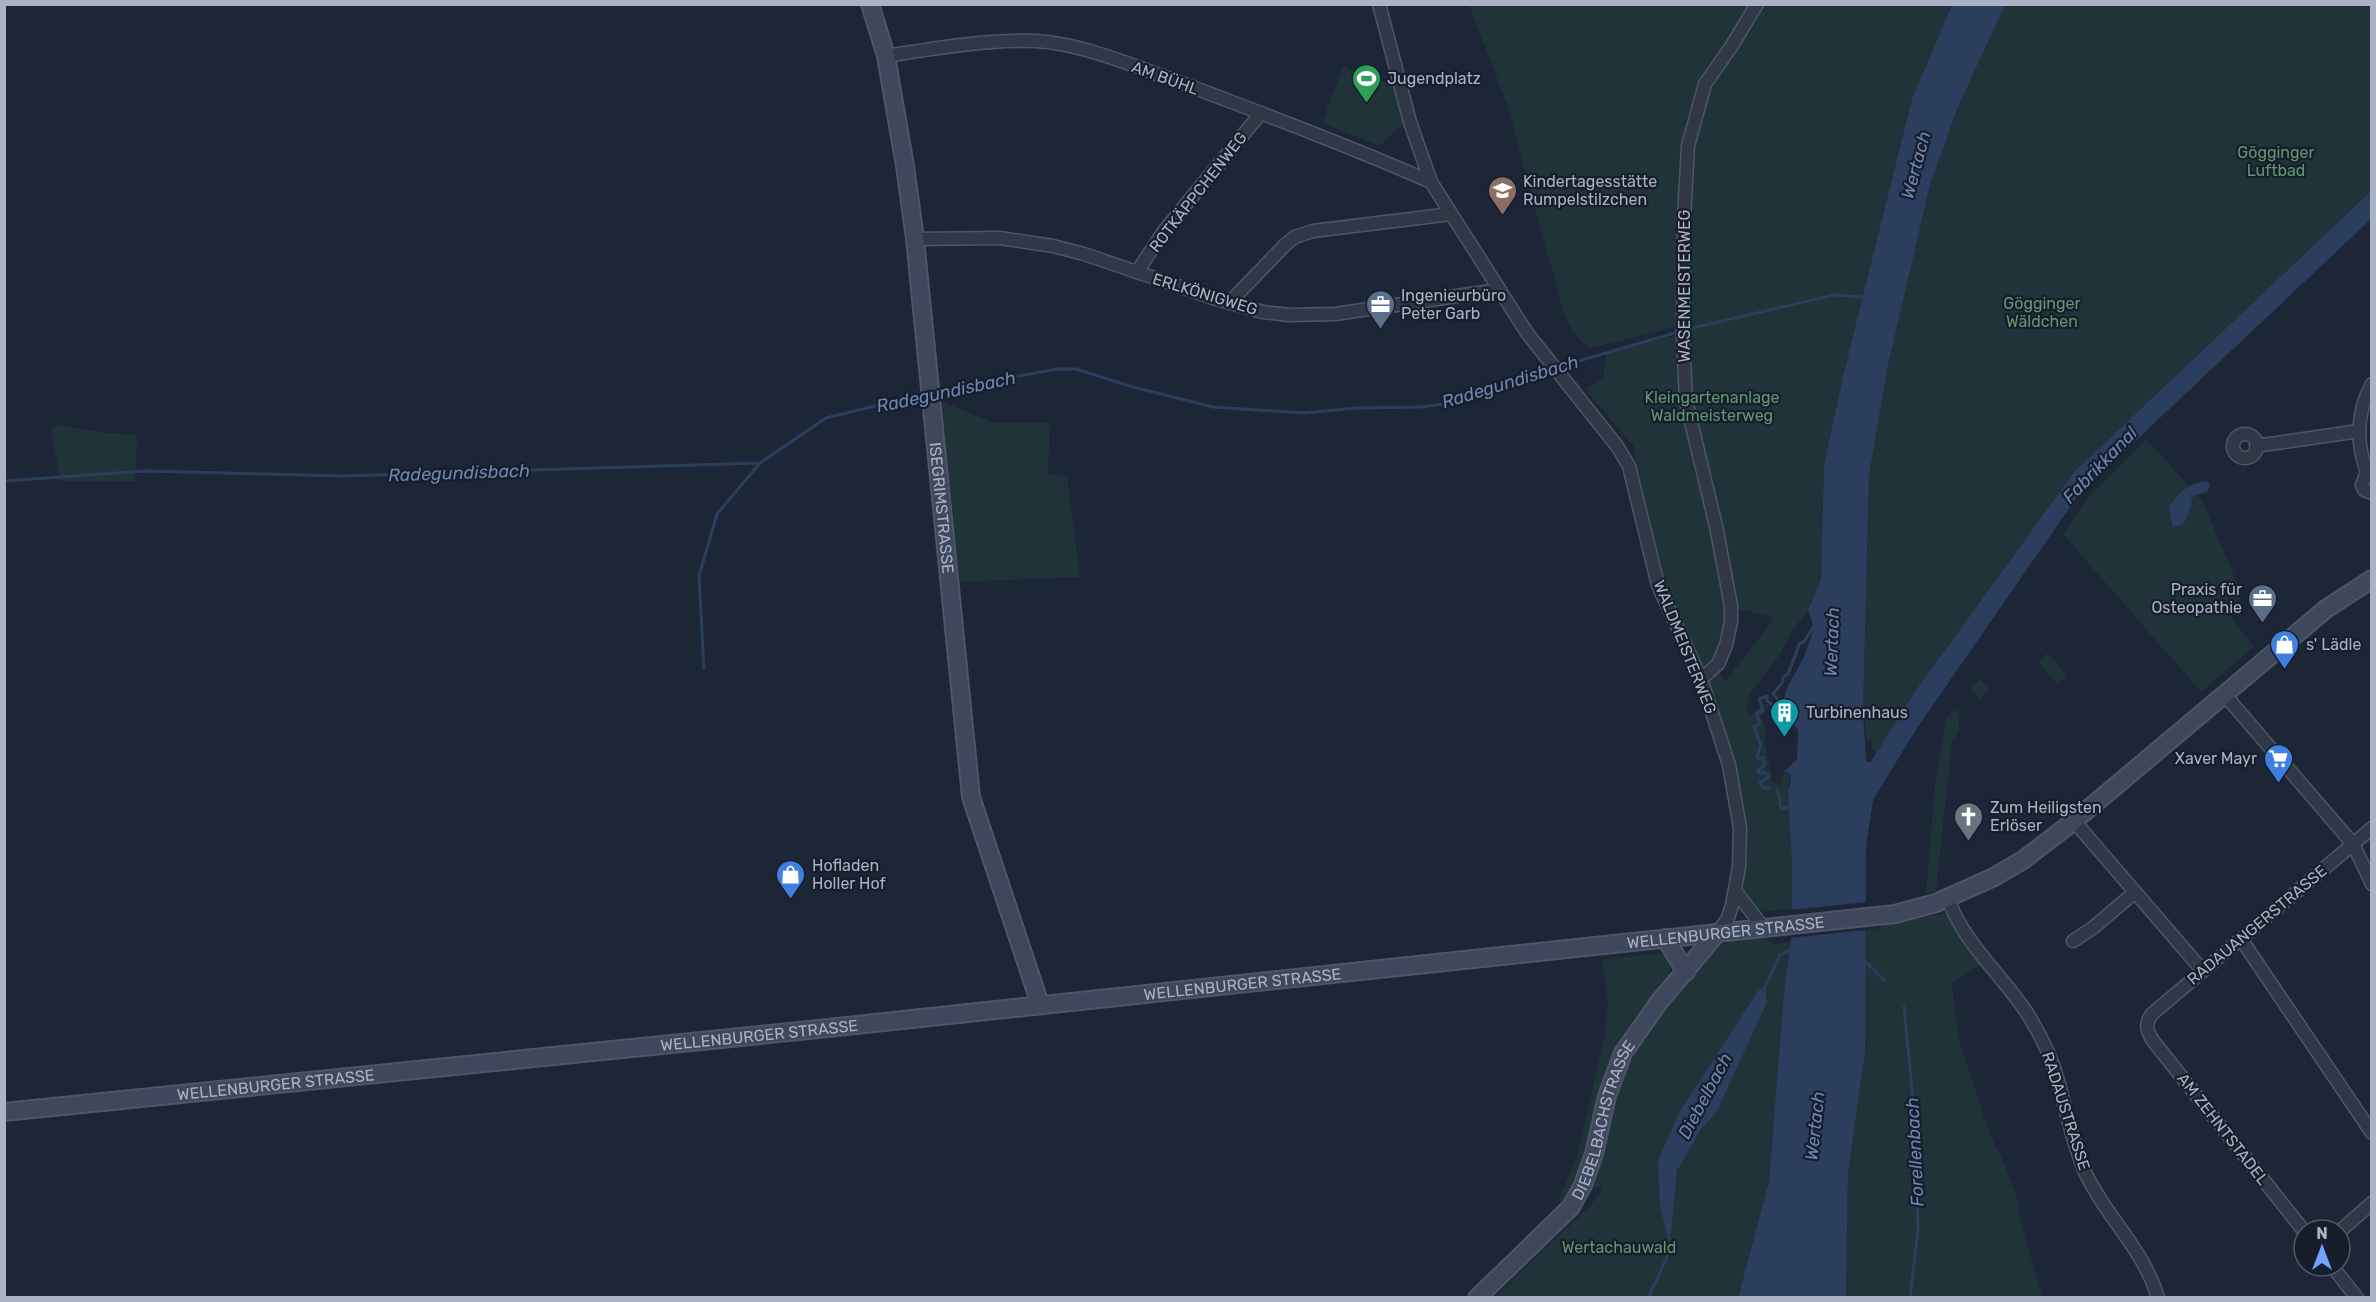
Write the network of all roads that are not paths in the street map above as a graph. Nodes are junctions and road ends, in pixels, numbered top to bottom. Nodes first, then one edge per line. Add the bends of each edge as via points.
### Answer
1 (870, 4) edge
2 (1379, 4) edge
3 (1757, 4) edge
4 (886, 57) junction
5 (1261, 113) junction
6 (1431, 182) junction
7 (1451, 214) junction
8 (915, 239) junction
9 (1137, 272) junction
10 (1498, 290) junction
11 (1230, 302) junction
12 (2372, 384) edge
13 (2359, 431) junction
14 (2256, 446) dead end
15 (2370, 475) edge
16 (2372, 493) edge
17 (2372, 579) edge
18 (1701, 679) junction
19 (2224, 694) junction
20 (2074, 821) junction
21 (2372, 828) edge
22 (2353, 844) junction
23 (2372, 884) edge
24 (1736, 892) junction
25 (2135, 892) junction
26 (1948, 898) junction
27 (1763, 927) junction
28 (1718, 932) junction
29 (1665, 938) junction
30 (2241, 939) junction
31 (2073, 941) dead end
32 (2203, 971) junction
33 (1686, 972) junction
34 (1040, 1004) junction
35 (2146, 1024) joint
36 (4, 1112) edge
37 (2372, 1133) edge
38 (2372, 1203) edge
39 (2293, 1218) edge
40 (2352, 1220) edge
41 (2341, 1278) edge
42 (1477, 1298) edge
43 (2158, 1298) edge
44 (2357, 1298) edge

1 - 4 street, ISEGRIMSTRASSE
2 - 6 street, WALDMEISTERWEG via 1410,122
3 - 18 street, WASENMEISTERWEG via 1705,84 1688,146 1683,331 1686,401 1731,606 1726,645 1718,664
4 - 5 street, AM BÜHL via 1035,41 1096,54
4 - 8 street, ISEGRIMSTRASSE
5 - 6 street, AM BÜHL
5 - 9 street, ROTKÄPPCHENWEG via 1164,231
6 - 7 street, WALDMEISTERWEG
7 - 10 street, WALDMEISTERWEG
7 - 11 street via 1313,231 1295,237
8 - 9 street, ERLKÖNIGWEG via 1000,238 1036,243
8 - 34 street, ISEGRIMSTRASSE via 971,797
9 - 11 street, ERLKÖNIGWEG
10 - 11 street, ERLKÖNIGWEG via 1328,314 1263,312
10 - 18 street, WALDMEISTERWEG via 1629,466 1658,585
12 - 13 street via 2360,415
13 - 14 street
13 - 15 street via 2362,459
15 - 16 street via 2362,485
17 - 19 street, WELLENBURGER STRASSE via 2326,609
18 - 24 street, WALDMEISTERWEG via 1729,765 1740,828
19 - 20 street, WELLENBURGER STRASSE
19 - 22 street
20 - 25 street
20 - 26 street, WELLENBURGER STRASSE via 2016,866
21 - 22 street, RADAUANGERSTRASSE
22 - 23 street
22 - 30 street, RADAUANGERSTRASSE
24 - 27 street
24 - 28 street, WALDMEISTERWEG via 1728,918
25 - 31 street
25 - 32 street
26 - 27 street, WELLENBURGER STRASSE via 1895,914
26 - 43 street, RADAUSTRASSE via 1957,922 2036,1029 2057,1076 2085,1172 2145,1265
27 - 28 street, WELLENBURGER STRASSE
28 - 29 street, WELLENBURGER STRASSE
28 - 33 street, DIEBELBACHSTRASSE
29 - 33 street
29 - 34 street, WELLENBURGER STRASSE
30 - 32 street, RADAUANGERSTRASSE
30 - 37 street
32 - 35 street, RADAUANGERSTRASSE via 2152,1014
33 - 42 street, DIEBELBACHSTRASSE via 1623,1053 1607,1096 1594,1154 1571,1207
34 - 36 street, WELLENBURGER STRASSE
35 - 39 street, AM ZEHNTSTADEL via 2154,1042
38 - 40 street
41 - 44 street

